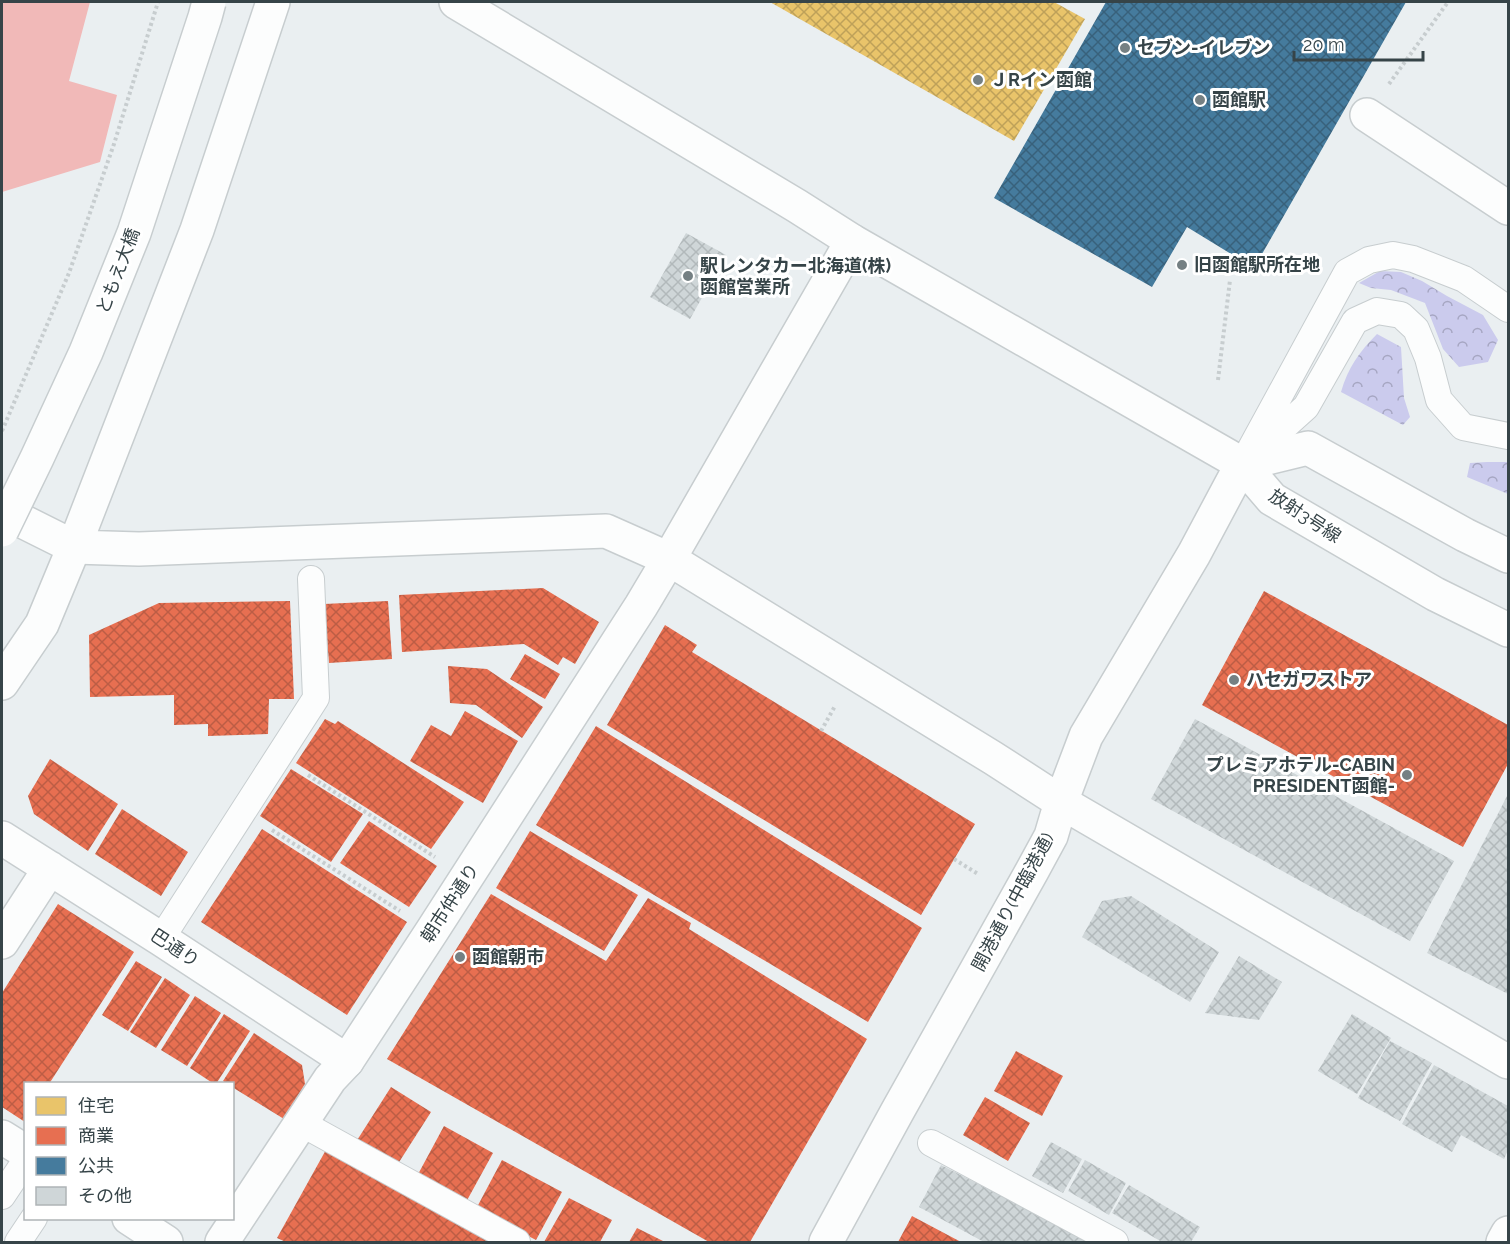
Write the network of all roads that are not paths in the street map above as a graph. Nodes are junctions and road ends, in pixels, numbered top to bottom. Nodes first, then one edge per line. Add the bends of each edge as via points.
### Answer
1 (209, 2) edge
2 (273, 2) edge
3 (456, 2) edge
4 (1367, 116) road end
5 (1509, 207) edge
6 (852, 241) junction
7 (1509, 309) edge
8 (1509, 436) edge
9 (1242, 464) junction
10 (2, 511) edge
11 (2, 530) edge
12 (74, 547) junction
13 (1509, 556) edge
14 (669, 559) junction
15 (311, 579) dead end
16 (1509, 630) edge
17 (2, 683) edge
18 (1061, 802) junction
19 (2, 838) edge
20 (50, 868) junction
21 (161, 939) junction
22 (2, 942) edge
23 (347, 1060) junction
24 (1509, 1062) edge
25 (301, 1123) junction
26 (2, 1137) edge
27 (931, 1143) dead end
28 (24, 1151) edge
29 (24, 1163) edge
30 (2, 1196) edge
31 (33, 1220) edge
32 (132, 1220) edge
33 (1509, 1233) edge
34 (18, 1242) edge
35 (166, 1242) edge
36 (222, 1242) edge
37 (518, 1242) edge
38 (826, 1242) edge
39 (1115, 1242) edge
40 (1503, 1242) edge

1 - 11 street, ともえ大橋, bridge via 134,232 86,352
2 - 12 street via 197,230
3 - 6 street, 放射3号線
4 - 5 street
6 - 9 street, 放射3号線
6 - 14 street, 朝市仲通り
7 - 9 lane via 1464,279 1413,259 1393,255 1369,260 1347,272
8 - 9 lane via 1463,427 1439,400 1416,329 1401,315 1377,311 1355,321 1306,407
9 - 13 street via 1308,448
9 - 16 street, 放射3号線 via 1272,499 1435,594
9 - 18 street, 開港通り(中臨港通) via 1194,554 1086,736
10 - 12 street
12 - 14 street via 140,549 606,531
12 - 17 street via 42,624
14 - 18 street
14 - 23 street, 朝市仲通り
15 - 21 lane via 316,698
18 - 24 street
18 - 38 street, 開港通り(中臨港通) via 1051,836
19 - 20 street, 巴通り
20 - 21 street, 巴通り
20 - 22 street
21 - 23 street, 巴通り
23 - 25 street, 朝市仲通り
25 - 36 street, 朝市仲通り
25 - 37 lane
26 - 28 street
27 - 39 lane
29 - 30 lane
31 - 34 lane
32 - 35 street
33 - 40 street

